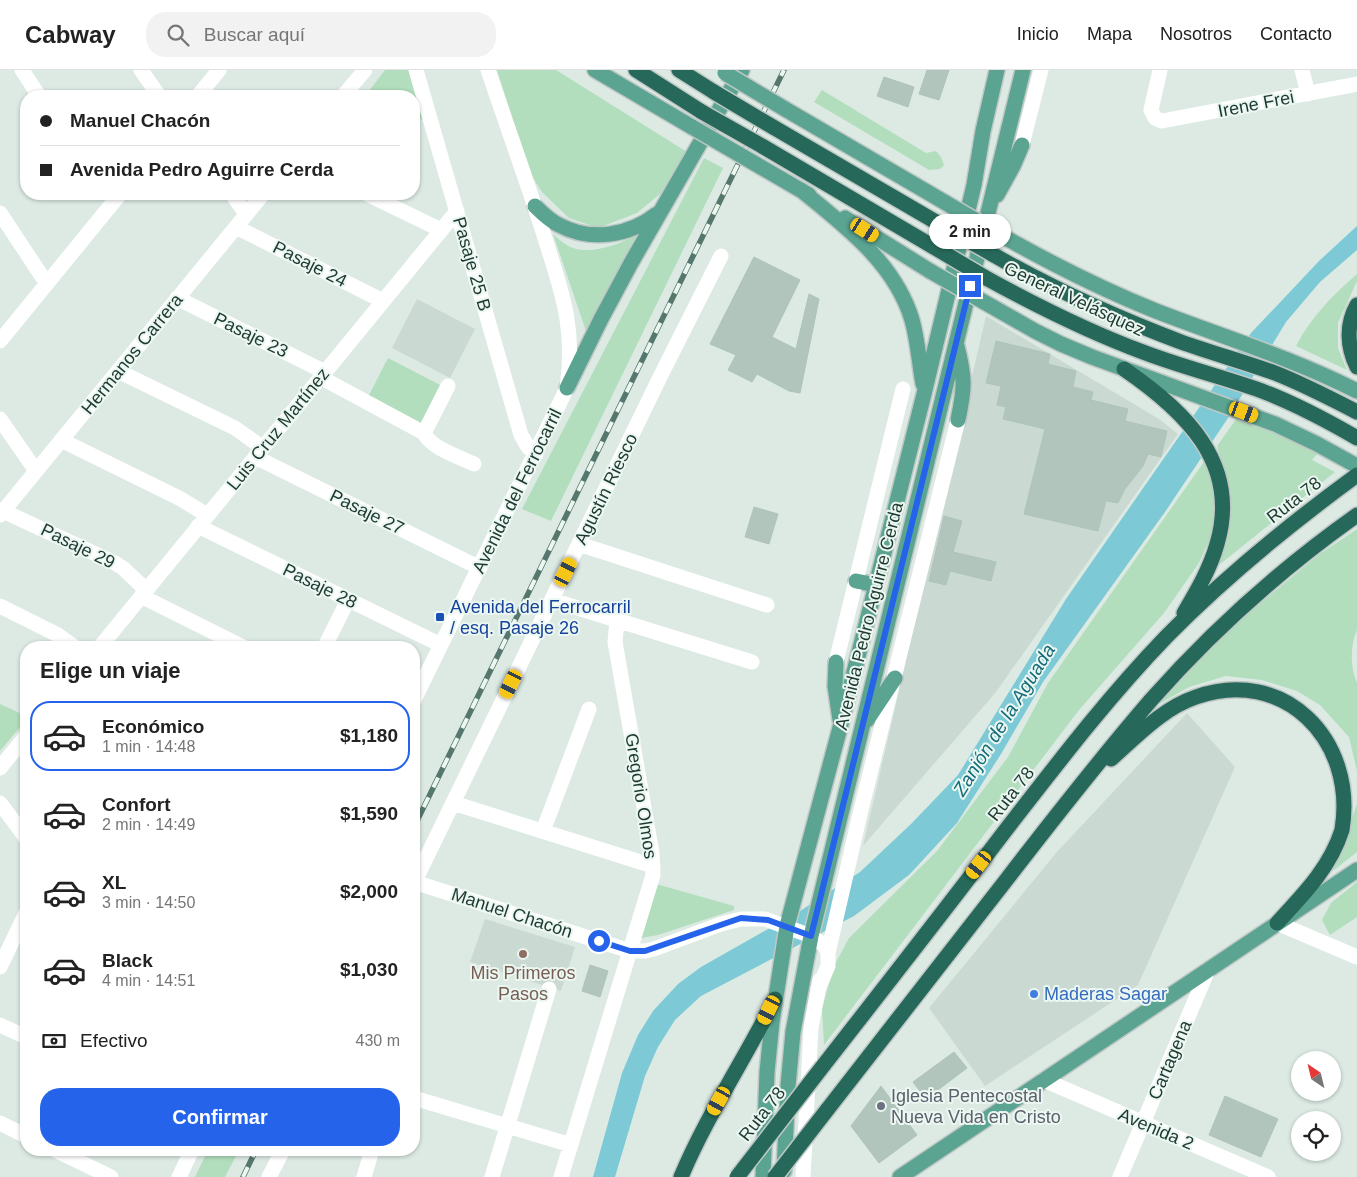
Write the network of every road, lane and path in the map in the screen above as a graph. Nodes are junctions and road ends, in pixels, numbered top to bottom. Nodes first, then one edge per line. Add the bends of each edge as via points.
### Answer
1 (22, 70) edge
2 (141, 70) edge
3 (219, 70) edge
4 (365, 70) edge
5 (416, 70) edge
6 (488, 70) edge
7 (595, 70) edge
8 (636, 70) edge
9 (679, 70) edge
10 (742, 70) edge
11 (997, 70) edge
12 (1022, 70) edge
13 (1041, 70) edge
14 (1160, 70) edge
15 (1302, 70) edge
16 (722, 72) edge
17 (1357, 84) edge
18 (35, 90) edge
19 (155, 90) edge
20 (203, 90) edge
21 (348, 90) edge
22 (1308, 94) junction
23 (1022, 145) joint
24 (801, 190) junction
25 (109, 200) edge
26 (236, 200) edge
27 (258, 200) edge
28 (379, 200) edge
29 (535, 206) junction
30 (989, 209) junction
31 (457, 211) junction
32 (660, 211) junction
33 (0, 213) edge
34 (246, 214) junction
35 (236, 227) junction
36 (441, 230) junction
37 (720, 256) dead end
38 (47, 284) junction
39 (177, 298) junction
40 (383, 300) junction
41 (1357, 305) edge
42 (0, 341) edge
43 (956, 344) junction
44 (1357, 367) edge
45 (1124, 369) junction
46 (118, 371) junction
47 (323, 374) junction
48 (448, 386) dead end
49 (567, 388) junction
50 (903, 389) dead end
51 (1357, 391) edge
52 (924, 394) junction
53 (1357, 412) edge
54 (0, 419) edge
55 (958, 420) joint
56 (424, 433) junction
57 (1357, 438) edge
58 (61, 440) junction
59 (259, 452) junction
60 (536, 454) junction
61 (1351, 462) edge
62 (474, 464) dead end
63 (36, 471) junction
64 (1357, 475) edge
65 (2, 513) edge
66 (1357, 515) edge
67 (203, 521) junction
68 (579, 544) junction
69 (480, 568) junction
70 (856, 581) junction
71 (876, 585) junction
72 (144, 593) junction
73 (348, 600) junction
74 (552, 600) junction
75 (767, 605) dead end
76 (0, 606) edge
77 (617, 620) junction
78 (1169, 635) junction
79 (66, 641) edge
80 (105, 641) edge
81 (232, 641) edge
82 (328, 641) edge
83 (441, 645) junction
84 (752, 662) dead end
85 (836, 662) joint
86 (894, 678) junction
87 (420, 688) edge
88 (589, 709) dead end
89 (841, 724) junction
90 (861, 729) junction
91 (20, 743) edge
92 (0, 768) edge
93 (1075, 792) junction
94 (0, 803) edge
95 (454, 803) junction
96 (20, 830) edge
97 (543, 831) junction
98 (653, 866) junction
99 (1357, 870) edge
100 (420, 871) edge
101 (420, 885) edge
102 (1277, 923) junction
103 (20, 924) edge
104 (786, 926) junction
105 (820, 946) junction
106 (630, 951) junction
107 (1357, 957) edge
108 (1, 960) edge
109 (1208, 970) junction
110 (549, 990) dead end
111 (775, 999) junction
112 (0, 1025) edge
113 (20, 1034) edge
114 (1044, 1080) junction
115 (420, 1100) edge
116 (1143, 1123) junction
117 (0, 1124) edge
118 (507, 1126) junction
119 (20, 1133) edge
120 (571, 1145) junction
121 (67, 1156) edge
122 (189, 1156) edge
123 (279, 1156) edge
124 (370, 1156) edge
125 (111, 1177) edge
126 (179, 1177) edge
127 (269, 1177) edge
128 (364, 1177) edge
129 (492, 1177) edge
130 (561, 1177) edge
131 (681, 1177) edge
132 (737, 1177) edge
133 (763, 1177) edge
134 (775, 1177) edge
135 (784, 1177) edge
136 (803, 1177) edge
137 (900, 1177) edge
138 (1120, 1177) edge
139 (1268, 1177) edge

1 - 18 street
2 - 19 street
3 - 20 street
4 - 21 street
5 - 31 street, Pasaje 25 B
6 - 29 street, Avenida del Ferrocarril
7 - 24 main road, bridge
8 - 57 highway, General Velásquez, bridge via 702,112 1031,303 1142,352 1261,391 1316,414
9 - 53 highway, General Velásquez, bridge via 936,222 1080,301 1217,355 1275,373
10 - 32 main road
11 - 52 main road, Avenida Pedro Aguirre Cerda via 974,185
12 - 30 main road, Avenida Pedro Aguirre Cerda
13 - 23 street
14 - 22 street, Irene Frei via 1151,106 1155,118 1166,122
15 - 22 street
16 - 51 main road, bridge via 1045,260 1097,286 1286,359
17 - 22 street, Irene Frei
23 - 30 main road
24 - 45 main road, bridge via 930,271 1035,331
24 - 52 main road via 866,247 898,288 915,331
25 - 38 street
26 - 34 street
27 - 34 street, Hermanos Carrera
28 - 36 street
29 - 32 main road via 569,230 595,235 630,230
29 - 49 street, Avenida del Ferrocarril via 567,310 571,349
30 - 43 main road, Avenida Pedro Aguirre Cerda
31 - 36 street, Luis Cruz Martínez
31 - 60 street, Pasaje 25 B via 521,436
32 - 49 main road
33 - 38 street
34 - 35 street, Hermanos Carrera
35 - 39 street, Hermanos Carrera
35 - 40 street, Pasaje 24
36 - 40 street, Luis Cruz Martínez
37 - 68 street, Agustín Riesco
38 - 42 street
39 - 46 street, Hermanos Carrera
39 - 47 street, Pasaje 23
40 - 47 street, Luis Cruz Martínez
41 - 44 highway via 1349,334 1351,353
43 - 55 main road via 964,378
43 - 90 main road, Avenida Pedro Aguirre Cerda
45 - 61 main road via 1244,412 1297,434
45 - 78 highway via 1184,417 1210,452 1222,494 1221,527 1210,565
46 - 58 street, Hermanos Carrera
46 - 59 street, Pasaje 27 via 235,428
47 - 56 street, Pasaje 23
47 - 59 street, Luis Cruz Martínez
48 - 56 street
49 - 60 street, Avenida del Ferrocarril
50 - 70 street, Avenida Pedro Aguirre Cerda
52 - 71 main road, Avenida Pedro Aguirre Cerda
54 - 63 street
55 - 86 street, Avenida Pedro Aguirre Cerda
56 - 62 street, Pasaje 23 via 434,445
58 - 63 street, Hermanos Carrera
58 - 67 street, Pasaje 28 via 179,498
59 - 67 street, Luis Cruz Martínez
59 - 69 street, Pasaje 27
60 - 69 street, Avenida del Ferrocarril
63 - 65 street, Hermanos Carrera
64 - 78 highway, Ruta 78 via 1252,558
65 - 72 street, Pasaje 29 via 123,568
66 - 93 highway via 1276,578 1210,639 1152,700
67 - 72 street, Luis Cruz Martínez
67 - 73 street, Pasaje 28
68 - 74 street, Agustín Riesco
68 - 75 street
69 - 83 street, Avenida del Ferrocarril
70 - 71 main road
70 - 85 street, Avenida Pedro Aguirre Cerda
71 - 89 main road, Avenida Pedro Aguirre Cerda
72 - 80 street, Luis Cruz Martínez
72 - 81 street, Pasaje 29
73 - 82 street
73 - 83 street, Pasaje 28
74 - 77 street
74 - 95 street, Agustín Riesco
76 - 79 street
77 - 84 street
77 - 98 street, Gregorio Olmos via 615,642
78 - 132 highway, Ruta 78, bridge via 1085,729
83 - 87 street, Avenida del Ferrocarril
85 - 89 main road via 835,686
86 - 90 main road
86 - 105 street, Avenida Pedro Aguirre Cerda via 848,870
88 - 97 street
89 - 104 main road, Avenida Pedro Aguirre Cerda
90 - 105 main road, Avenida Pedro Aguirre Cerda via 822,891
91 - 92 street
93 - 102 highway via 1165,713 1195,697 1223,690 1255,690 1300,708 1320,725 1337,750 1346,779 1346,813 1336,845 1314,883
93 - 134 highway, bridge
94 - 96 street
95 - 97 street
95 - 100 street, Agustín Riesco
97 - 98 street
98 - 106 street, Gregorio Olmos
99 - 102 main road
101 - 106 street, Manuel Chacón
102 - 107 street
102 - 109 main road
103 - 108 street
104 - 105 street, Manuel Chacón
104 - 106 street, Manuel Chacón via 768,920 741,918 654,949
104 - 111 main road, Avenida Pedro Aguirre Cerda
105 - 135 main road, Avenida Pedro Aguirre Cerda via 797,1003
105 - 136 street via 818,989 810,1036
106 - 120 street, Gregorio Olmos
109 - 114 main road
109 - 116 street, Cartagena
110 - 118 street
111 - 131 highway
111 - 133 main road, Avenida Pedro Aguirre Cerda via 767,1080
112 - 113 street
114 - 116 street, Avenida 2
114 - 137 main road
115 - 118 street
116 - 138 street, Cartagena
116 - 139 street, Avenida 2
117 - 119 street
118 - 120 street
118 - 129 street
120 - 130 street, Gregorio Olmos
121 - 125 street
122 - 126 street
123 - 127 street
124 - 128 street

